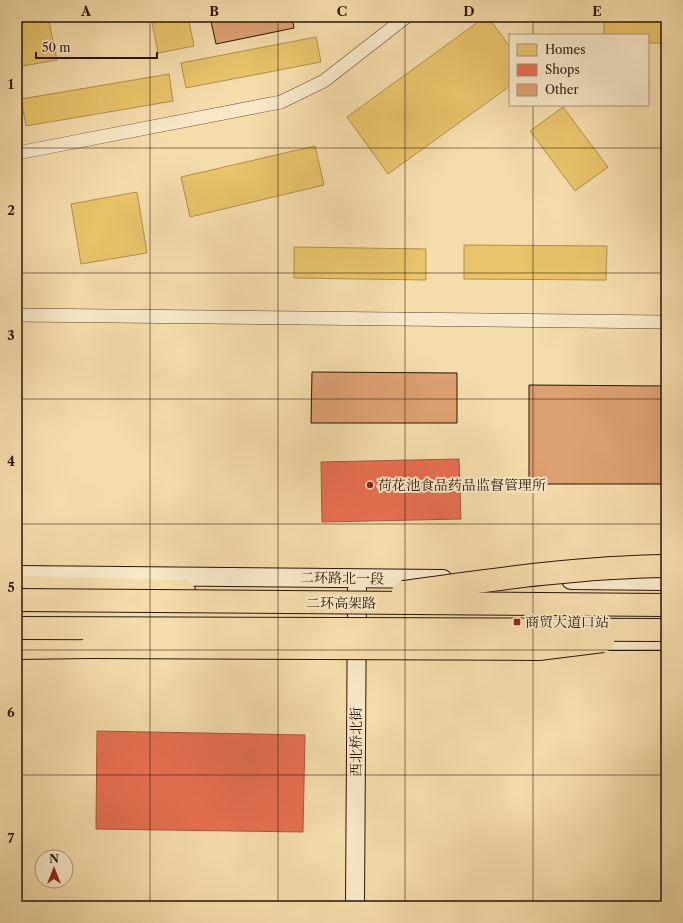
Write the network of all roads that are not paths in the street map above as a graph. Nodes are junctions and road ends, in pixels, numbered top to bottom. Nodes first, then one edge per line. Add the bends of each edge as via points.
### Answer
1 (406, 17) edge
2 (17, 153) edge
3 (17, 315) edge
4 (666, 322) edge
5 (666, 566) edge
6 (17, 575) edge
7 (357, 578) junction
8 (666, 581) edge
9 (17, 587) edge
10 (17, 600) edge
11 (331, 603) junction
12 (666, 605) edge
13 (17, 628) edge
14 (666, 630) edge
15 (666, 634) edge
16 (17, 638) edge
17 (357, 640) junction
18 (666, 641) edge
19 (17, 648) edge
20 (355, 906) edge

1 - 2 street via 324,82 281,102
3 - 4 street
5 - 11 highway, bridge via 520,576
6 - 7 main road, 二环路北一段
7 - 8 main road, 二环路北一段
7 - 17 main road, 西北桥北街
9 - 11 highway, bridge via 223,592
10 - 11 highway, 二环高架路, bridge
11 - 12 highway, 二环高架路, bridge
13 - 14 highway, 二环高架路, bridge
15 - 19 highway, bridge via 539,649
16 - 17 main road
17 - 18 main road
17 - 20 main road, 西北桥北街

